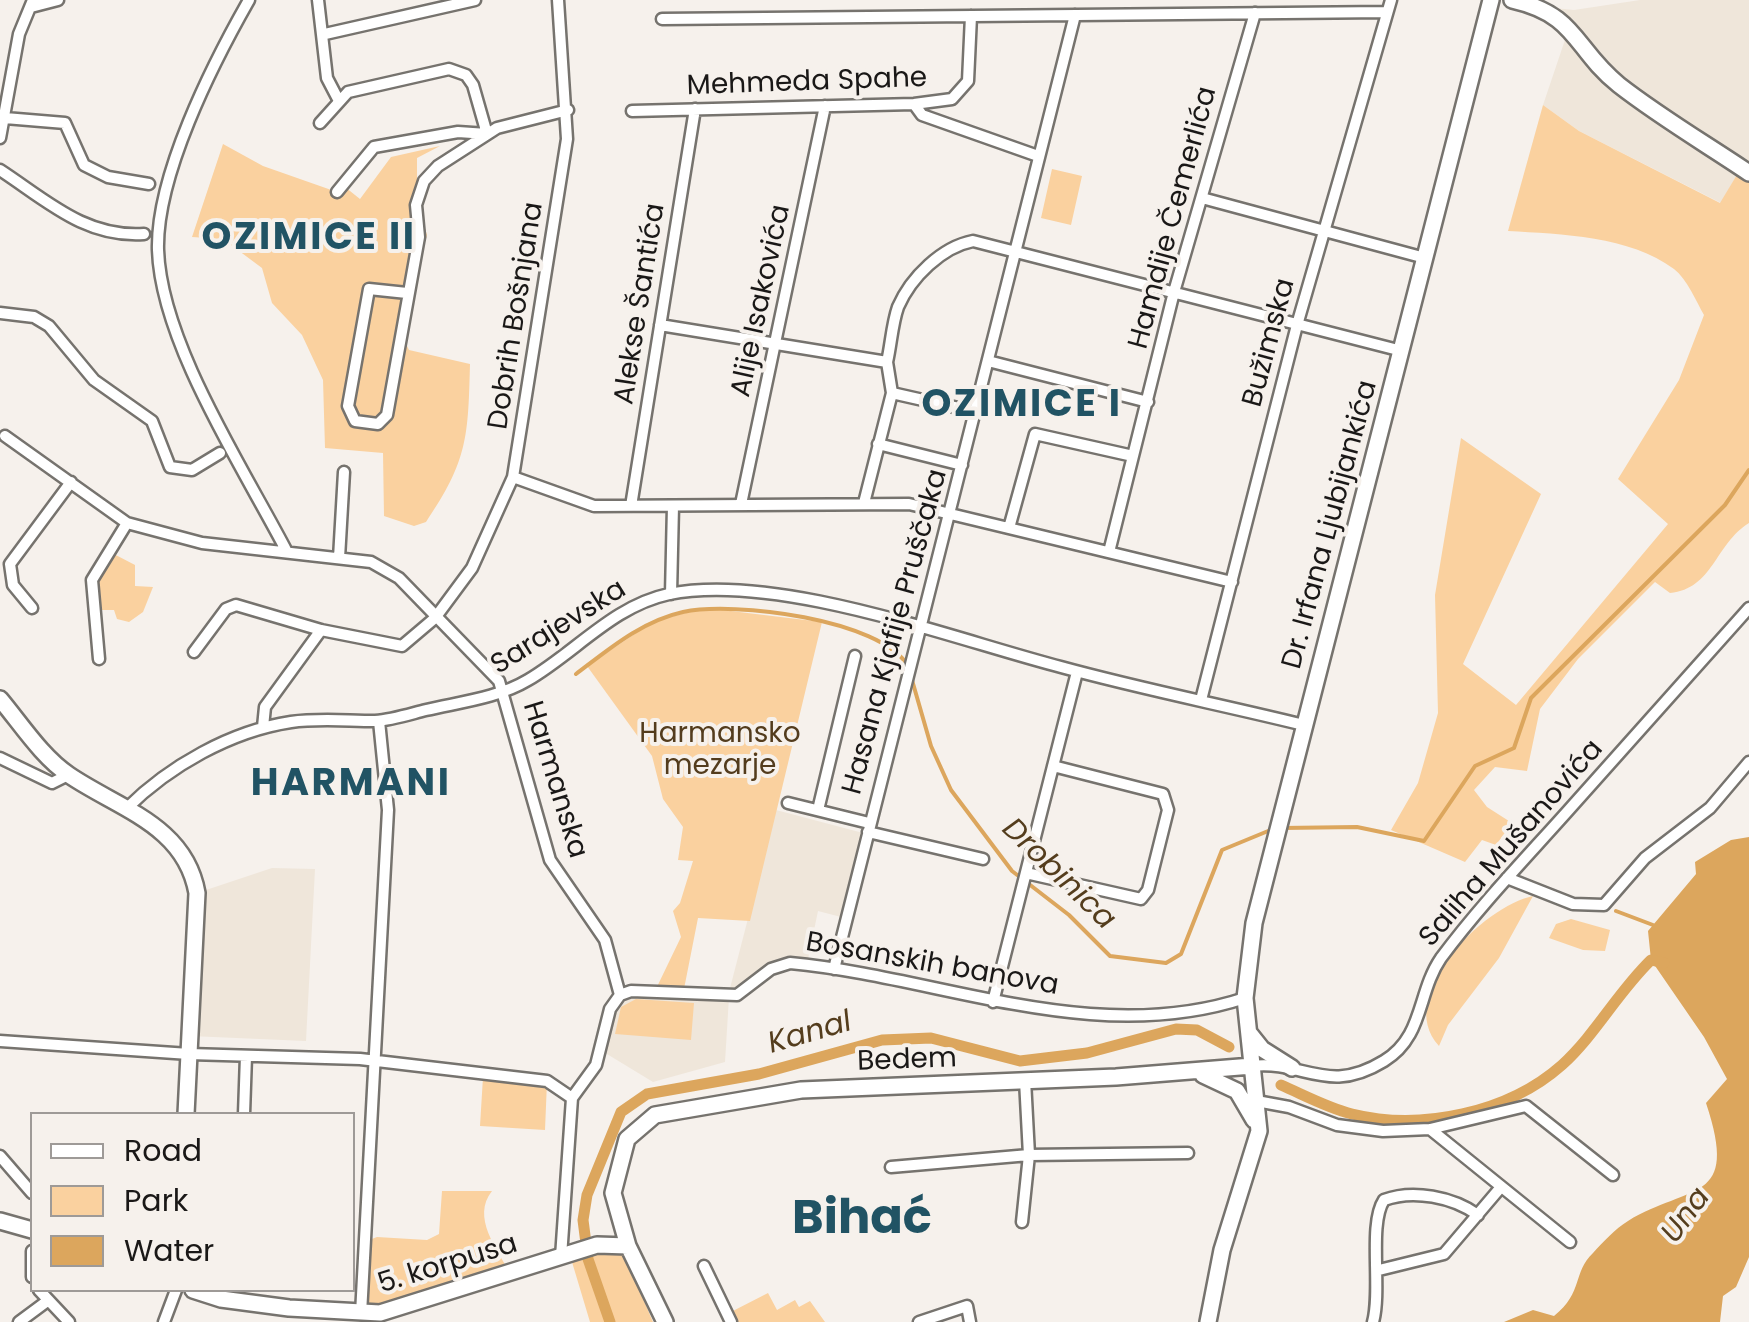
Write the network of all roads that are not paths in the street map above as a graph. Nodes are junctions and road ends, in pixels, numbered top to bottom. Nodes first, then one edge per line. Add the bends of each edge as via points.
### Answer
1 (58, 0) edge
2 (249, 0) edge
3 (318, 0) edge
4 (475, 0) edge
5 (558, 0) edge
6 (1491, 0) edge
7 (1512, 0) edge
8 (32, 3) edge
9 (1389, 6) edge
10 (1255, 14) junction
11 (1074, 15) junction
12 (971, 16) junction
13 (662, 19) dead end
14 (325, 34) junction
15 (0, 60) edge
16 (14, 60) junction
17 (338, 101) junction
18 (914, 104) junction
19 (825, 106) junction
20 (695, 109) junction
21 (568, 110) junction
22 (632, 111) dead end
23 (5, 118) junction
24 (320, 123) dead end
25 (487, 134) junction
26 (0, 138) edge
27 (1038, 156) junction
28 (0, 170) edge
29 (1749, 173) edge
30 (149, 184) dead end
31 (337, 192) dead end
32 (1202, 198) junction
33 (1325, 232) junction
34 (144, 234) dead end
35 (1014, 252) junction
36 (1425, 258) junction
37 (1174, 292) junction
38 (406, 293) junction
39 (0, 312) edge
40 (660, 324) junction
41 (1297, 325) junction
42 (777, 343) junction
43 (1402, 352) junction
44 (988, 361) junction
45 (888, 362) junction
46 (892, 393) junction
47 (1148, 402) junction
48 (976, 412) junction
49 (2, 436) edge
50 (878, 444) junction
51 (220, 453) dead end
52 (1133, 456) junction
53 (962, 465) junction
54 (344, 472) dead end
55 (513, 477) junction
56 (71, 482) junction
57 (864, 503) junction
58 (742, 504) junction
59 (631, 506) junction
60 (674, 506) junction
61 (949, 512) junction
62 (127, 523) junction
63 (1009, 528) junction
64 (287, 552) junction
65 (1109, 552) junction
66 (339, 558) junction
67 (1232, 582) junction
68 (671, 594) junction
69 (32, 608) dead end
70 (1749, 608) edge
71 (436, 618) junction
72 (918, 629) junction
73 (321, 630) junction
74 (194, 652) dead end
75 (855, 656) dead end
76 (99, 659) dead end
77 (1077, 672) junction
78 (504, 692) junction
79 (0, 699) edge
80 (1201, 700) junction
81 (379, 721) junction
82 (1304, 725) junction
83 (263, 727) junction
84 (0, 758) edge
85 (1749, 762) edge
86 (1053, 766) junction
87 (68, 775) junction
88 (788, 803) dead end
89 (126, 808) junction
90 (818, 810) junction
91 (868, 828) junction
92 (982, 859) dead end
93 (1026, 875) junction
94 (1508, 878) junction
95 (834, 969) junction
96 (620, 995) junction
97 (1245, 998) junction
98 (993, 1002) junction
99 (1247, 1031) junction
100 (0, 1041) edge
101 (189, 1054) junction
102 (246, 1056) junction
103 (373, 1060) junction
104 (1252, 1066) junction
105 (1292, 1068) junction
106 (1213, 1070) junction
107 (1190, 1072) junction
108 (1025, 1080) junction
109 (572, 1098) junction
110 (1251, 1100) junction
111 (186, 1112) edge
112 (244, 1112) edge
113 (1430, 1129) junction
114 (1188, 1153) dead end
115 (1029, 1155) junction
116 (0, 1156) edge
117 (891, 1167) dead end
118 (1614, 1175) dead end
119 (1501, 1187) junction
120 (30, 1191) edge
121 (1478, 1215) junction
122 (618, 1218) junction
123 (0, 1221) edge
124 (1022, 1222) dead end
125 (30, 1229) edge
126 (1570, 1242) dead end
127 (596, 1245) junction
128 (628, 1246) junction
129 (566, 1255) junction
130 (704, 1266) dead end
131 (1379, 1270) junction
132 (39, 1292) edge
133 (175, 1292) edge
134 (201, 1292) edge
135 (46, 1302) junction
136 (361, 1318) edge
137 (19, 1322) edge
138 (69, 1322) edge
139 (164, 1322) edge
140 (665, 1322) edge
141 (731, 1322) edge
142 (919, 1322) edge
143 (970, 1322) edge
144 (1208, 1322) edge
145 (1374, 1322) edge

1 - 8 street
2 - 64 street via 171,167 158,250 162,286 184,352
3 - 14 street
4 - 14 street
5 - 21 street, Dobrih Bošnjana
6 - 36 main road, Dr. Irfana Ljubijankića
7 - 29 main road via 1560,18 1618,84
8 - 16 street
9 - 10 street
9 - 33 street, Bužimska
10 - 11 street
10 - 32 street, Hamdije Čemerlića
11 - 12 street
11 - 27 street, Hasana Kjafije Pruščaka
12 - 13 street
12 - 18 street, Mehmeda Spahe via 962,93
14 - 17 street via 327,78
15 - 16 street
16 - 23 street
17 - 24 street
17 - 25 street via 354,90 457,71 473,85
18 - 19 street, Mehmeda Spahe
18 - 27 street via 922,115
19 - 20 street, Mehmeda Spahe
19 - 42 street, Alije Isakovića
20 - 22 street, Mehmeda Spahe
20 - 40 street, Alekse Šantića
21 - 25 street
21 - 55 street, Dobrih Bošnjana
23 - 26 street
23 - 30 street via 65,123 84,164 108,177
25 - 31 street via 458,132 374,147
25 - 38 street via 424,182
27 - 35 street, Hasana Kjafije Pruščaka
28 - 34 street via 84,225 116,236
32 - 33 street
32 - 37 street, Hamdije Čemerlića
33 - 36 street
33 - 41 street, Bužimska
35 - 37 street
35 - 44 street, Hasana Kjafije Pruščaka
35 - 45 street via 973,242 946,250 899,307
36 - 43 main road, Dr. Irfana Ljubijankića
37 - 41 street
37 - 47 street, Hamdije Čemerlića
38 - 38 street via 387,415 378,424 355,421 348,406 369,289
39 - 51 street via 49,326 94,380 152,421 170,467 192,470
40 - 42 street
40 - 59 street, Alekse Šantića
41 - 43 street
41 - 67 street, Bužimska
42 - 45 street
42 - 58 street, Alije Isakovića
43 - 82 main road, Dr. Irfana Ljubijankića
44 - 47 street
44 - 48 street, Hasana Kjafije Pruščaka
45 - 46 street
46 - 48 street
46 - 50 street
47 - 52 street, Hamdije Čemerlića
48 - 53 street, Hasana Kjafije Pruščaka
49 - 56 street, Harmanska
50 - 53 street
50 - 57 street
52 - 63 street via 1035,434
52 - 65 street, Hamdije Čemerlića
53 - 61 street, Hasana Kjafije Pruščaka
54 - 66 street
55 - 59 street via 594,506
55 - 71 street, Dobrih Bošnjana via 472,568
56 - 62 street, Harmanska
56 - 69 street via 10,564 13,585
57 - 58 street
57 - 61 street
58 - 60 street
59 - 60 street
60 - 68 street
61 - 63 street
61 - 72 street, Hasana Kjafije Pruščaka
62 - 64 street, Harmanska via 202,543
62 - 76 street via 92,580
63 - 65 street
64 - 66 street, Harmanska
65 - 67 street
66 - 71 street, Harmanska via 390,571
67 - 80 street, Bužimska
68 - 72 street, Sarajevska via 776,594
68 - 78 street, Sarajevska via 615,616
70 - 94 street, Saliha Mušanovića
71 - 73 street via 402,646
71 - 78 street, Harmanska
72 - 77 street, Sarajevska
72 - 91 street, Hasana Kjafije Pruščaka
73 - 74 street via 233,606
73 - 83 street via 265,707
75 - 90 street
77 - 80 street, Sarajevska
77 - 86 street
78 - 81 street, Sarajevska
78 - 96 street, Harmanska via 542,840 554,869 606,940
79 - 87 main road
80 - 82 street, Sarajevska
81 - 83 street, Sarajevska
81 - 103 street via 388,810
82 - 97 main road, Dr. Irfana Ljubijankića via 1254,924
83 - 89 street, Sarajevska via 178,767
84 - 87 street via 52,783
85 - 94 street via 1710,808 1645,858 1604,904 1573,904
86 - 93 street
86 - 93 street via 1164,794 1168,810 1140,899
87 - 89 main road
88 - 90 street
89 - 101 main road via 171,838 194,880
90 - 91 street
91 - 92 street
91 - 95 street, Hasana Kjafije Pruščaka
93 - 98 street
94 - 105 street, Saliha Mušanovića via 1424,986 1419,1018 1393,1055 1338,1077
95 - 96 street, Bosanskih banova via 778,965 744,992 728,996
95 - 98 street, Bosanskih banova
96 - 109 street via 596,1065
97 - 98 street, Bosanskih banova via 1172,1015
97 - 99 main road, Dr. Irfana Ljubijankića
99 - 104 main road, Dr. Irfana Ljubijankića
99 - 105 main road
99 - 106 main road via 1236,1054
100 - 101 street
101 - 102 street
101 - 111 main road
102 - 103 street
102 - 112 street
103 - 109 street via 547,1081
103 - 136 street
104 - 105 street, Saliha Mušanovića
104 - 106 main road, Bedem
104 - 110 main road, Dr. Irfana Ljubijankića
106 - 107 main road, Bedem
107 - 108 main road, Bedem
107 - 110 main road via 1227,1083
108 - 115 street
108 - 122 main road, Bedem via 800,1090 655,1115 636,1128 621,1155 613,1193
109 - 129 street
110 - 113 street via 1338,1125
110 - 144 main road, Dr. Irfana Ljubijankića via 1257,1139 1222,1250
113 - 118 street via 1526,1106
113 - 119 street
114 - 115 street
115 - 117 street
115 - 124 street
116 - 120 street
119 - 121 street
119 - 126 street
121 - 131 street via 1444,1254
121 - 131 street via 1432,1197 1384,1200
122 - 127 main road
122 - 128 main road, Bedem
123 - 125 main road
127 - 128 main road, 5. korpusa
127 - 129 main road, 5. korpusa
128 - 140 main road, Bedem
129 - 136 main road, 5. korpusa
130 - 141 street
131 - 145 street
132 - 135 street
133 - 139 street
134 - 136 main road, 5. korpusa
135 - 137 street
135 - 138 street
142 - 143 street via 967,1306

